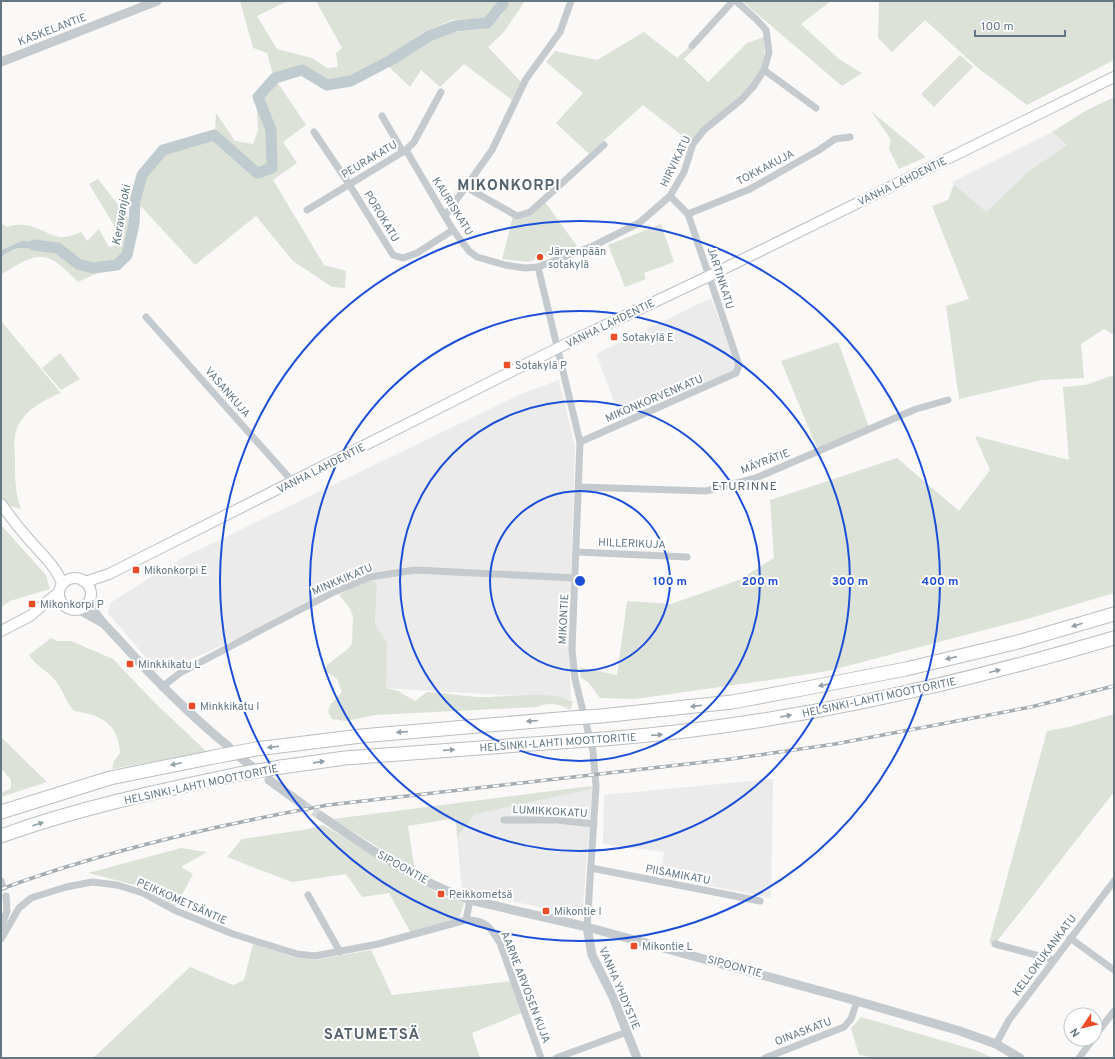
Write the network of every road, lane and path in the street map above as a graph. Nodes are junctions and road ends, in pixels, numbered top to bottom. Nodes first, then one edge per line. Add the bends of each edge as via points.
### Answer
1 (157, 1) edge
2 (571, 1) edge
3 (734, 1) edge
4 (692, 46) dead end
5 (1, 62) edge
6 (764, 70) junction
7 (1114, 77) edge
8 (441, 92) dead end
9 (816, 108) dead end
10 (382, 116) dead end
11 (314, 132) dead end
12 (850, 137) dead end
13 (604, 145) dead end
14 (405, 151) junction
15 (350, 184) junction
16 (466, 187) junction
17 (670, 196) junction
18 (307, 210) dead end
19 (688, 214) junction
20 (445, 216) junction
21 (453, 230) junction
22 (538, 267) junction
23 (709, 276) junction
24 (146, 317) dead end
25 (736, 373) joint
26 (948, 400) dead end
27 (580, 442) junction
28 (293, 482) junction
29 (580, 487) junction
30 (1, 504) edge
31 (577, 552) junction
32 (687, 556) dead end
33 (46, 559) junction
34 (109, 574) junction
35 (576, 578) junction
36 (79, 579) junction
37 (61, 588) junction
38 (89, 597) junction
39 (64, 605) junction
40 (78, 609) junction
41 (1114, 614) edge
42 (30, 616) junction
43 (103, 622) junction
44 (1, 632) edge
45 (1114, 638) edge
46 (162, 687) junction
47 (229, 747) dead end
48 (241, 758) dead end
49 (254, 768) dead end
50 (269, 780) dead end
51 (302, 804) tunnel mouth
52 (1, 812) edge
53 (321, 816) tunnel mouth
54 (504, 820) dead end
55 (594, 824) junction
56 (1, 836) edge
57 (590, 868) junction
58 (1114, 881) edge
59 (308, 895) dead end
60 (6, 896) tunnel mouth
61 (470, 900) junction
62 (760, 901) dead end
63 (466, 920) junction
64 (587, 927) junction
65 (1, 933) edge
66 (1070, 938) junction
67 (995, 944) dead end
68 (340, 952) junction
69 (1054, 960) junction
70 (1114, 970) edge
71 (857, 1001) junction
72 (1114, 1011) edge
73 (1103, 1025) edge
74 (627, 1032) junction
75 (996, 1044) junction
76 (1087, 1047) edge
77 (778, 1056) edge
78 (541, 1058) edge
79 (556, 1058) edge
80 (637, 1058) edge
81 (765, 1058) edge
82 (1020, 1058) edge
83 (1079, 1058) edge

1 - 5 street, KASKELANTIE
2 - 16 street via 560,32 526,79 492,150
3 - 4 street
3 - 6 street, HIRVIKATU via 766,30 769,52
6 - 9 street
6 - 17 street, HIRVIKATU via 742,99 704,130 694,144 684,172
7 - 23 main road, VANHA LAHDENTIE
8 - 14 street, PEURAKATU via 414,142
10 - 14 street, KAURISKATU
11 - 15 street, POROKATU
12 - 19 street, TOKKAKUJA via 836,139 750,189
13 - 16 street via 530,212 518,216
14 - 15 street, PEURAKATU
14 - 20 street, KAURISKATU
15 - 18 street, PEURAKATU
15 - 21 street, POROKATU via 393,255 403,258 417,253
16 - 20 street
17 - 19 street, JARTINKATU
17 - 22 street, HIRVIKATU via 639,223 593,246
19 - 23 street, JARTINKATU
20 - 21 street, KAURISKATU
21 - 22 street, KAURISKATU via 477,257 505,265
22 - 27 street, MIKONTIE
23 - 25 street, JARTINKATU via 738,365
23 - 28 main road, VANHA LAHDENTIE, bridge via 568,343
24 - 28 street, VASANKUJA
25 - 27 street, MIKONKORVENKATU
26 - 29 street, MÄYRÄTIE via 916,409 756,478 706,492
27 - 29 street, MIKONTIE
28 - 34 main road, VANHA LAHDENTIE
29 - 31 street, MIKONTIE
30 - 33 main road
31 - 32 street, HILLERIKUJA
31 - 35 street, MIKONTIE
33 - 36 main road
33 - 37 main road via 58,574
34 - 36 main road, VANHA LAHDENTIE via 88,581
34 - 38 main road, VANHA LAHDENTIE
35 - 46 street, MINKKIKATU via 415,570 370,577 334,592 180,673
35 - 55 street, MIKONTIE via 572,650 575,680 593,751 596,786
36 - 37 main road via 66,580
36 - 38 main road via 89,588
37 - 39 main road via 60,600
37 - 42 main road
38 - 40 main road via 83,607
38 - 43 street
39 - 40 main road
39 - 42 main road
40 - 43 street
41 -> 52 highway, HELSINKI-LAHTI MOOTTORITIE, bridge via 1018,642 906,669 732,702 361,736 256,749 110,778
42 - 44 main road
43 - 46 street
56 -> 45 highway, HELSINKI-LAHTI MOOTTORITIE, bridge via 81,811 171,788 281,767 345,758 674,733 806,713 910,692
46 - 47 street
48 - 49 street
50 - 51 street
53 - 61 street, SIPOONTIE via 407,871
54 - 55 street, LUMIKKOKATU via 556,820
55 - 57 street, MIKONTIE
57 - 62 street, PIISAMIKATU
57 - 64 street, MIKONTIE
58 - 66 street, KELLOKUKANKATU
59 - 68 street
60 - 65 street via 7,911
61 - 63 street
61 - 64 street, SIPOONTIE
63 - 68 street, PEIKKOMETSÄNTIE
63 - 78 street, AARNE ARVOSEN KUJA via 475,919 492,928 500,943
64 - 71 street, SIPOONTIE
64 - 74 street, VANHA YHDYSTIE via 592,955
65 - 68 street, PEIKKOMETSÄNTIE via 19,908 31,898 92,882 118,885 225,932 291,952 315,956
66 - 69 street, KELLOKUKANKATU
66 - 70 street
67 - 69 street
69 - 75 street, KELLOKUKANKATU via 1009,1020
71 - 75 street, SIPOONTIE
71 - 77 street, OINASKATU via 851,1019 844,1027
72 - 73 street
74 - 79 street
74 - 80 street, VANHA YHDYSTIE
75 - 82 street, SIPOONTIE
76 - 83 street
77 - 81 street, OINASKATU

